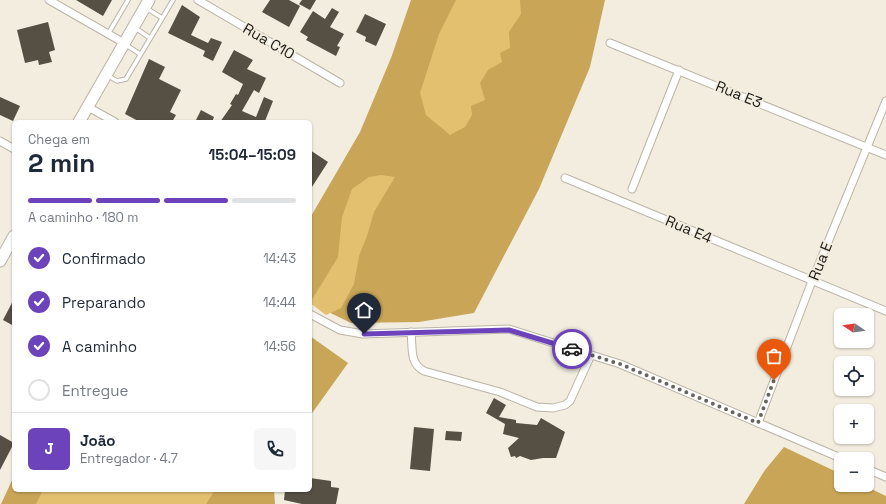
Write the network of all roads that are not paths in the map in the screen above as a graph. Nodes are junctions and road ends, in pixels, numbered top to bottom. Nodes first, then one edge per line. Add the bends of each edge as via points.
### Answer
1 (49, 0) edge
2 (128, 0) edge
3 (173, 0) edge
4 (198, 0) edge
5 (147, 4) edge
6 (162, 18) junction
7 (133, 27) junction
8 (108, 34) junction
9 (150, 38) junction
10 (124, 43) junction
11 (610, 43) dead end
12 (140, 54) junction
13 (678, 70) junction
14 (106, 74) junction
15 (340, 83) dead end
16 (886, 101) edge
17 (88, 107) junction
18 (80, 120) edge
19 (111, 120) edge
20 (0, 141) edge
21 (12, 147) edge
22 (867, 147) junction
23 (886, 155) edge
24 (565, 178) dead end
25 (632, 189) dead end
26 (12, 240) edge
27 (0, 261) edge
28 (812, 281) junction
29 (886, 311) edge
30 (312, 315) edge
31 (411, 332) junction
32 (591, 355) junction
33 (758, 423) junction
34 (834, 455) edge
35 (874, 472) edge
36 (886, 477) edge

1 - 8 street
2 - 8 lane
3 - 6 lane
4 - 15 street, Rua C10
5 - 6 lane
5 - 7 street
6 - 9 lane
7 - 9 lane
7 - 10 street
8 - 10 street
9 - 12 lane
10 - 12 lane
10 - 14 street
11 - 13 street, Rua E3
12 - 14 lane via 122,82
13 - 22 street, Rua E3
13 - 25 street
14 - 17 street
16 - 22 street, Rua E
17 - 18 street
17 - 19 street
20 - 21 street
22 - 23 street, Rua E3
22 - 28 street, Rua E
24 - 28 street, Rua E4
26 - 27 street
28 - 29 street, Rua E4
28 - 33 street, Rua E
30 - 31 street via 340,330 364,334
31 - 32 street via 509,330
31 - 32 street via 416,367 424,372 500,392 537,407 552,408 570,401
32 - 33 street via 620,364
33 - 34 street
35 - 36 street

